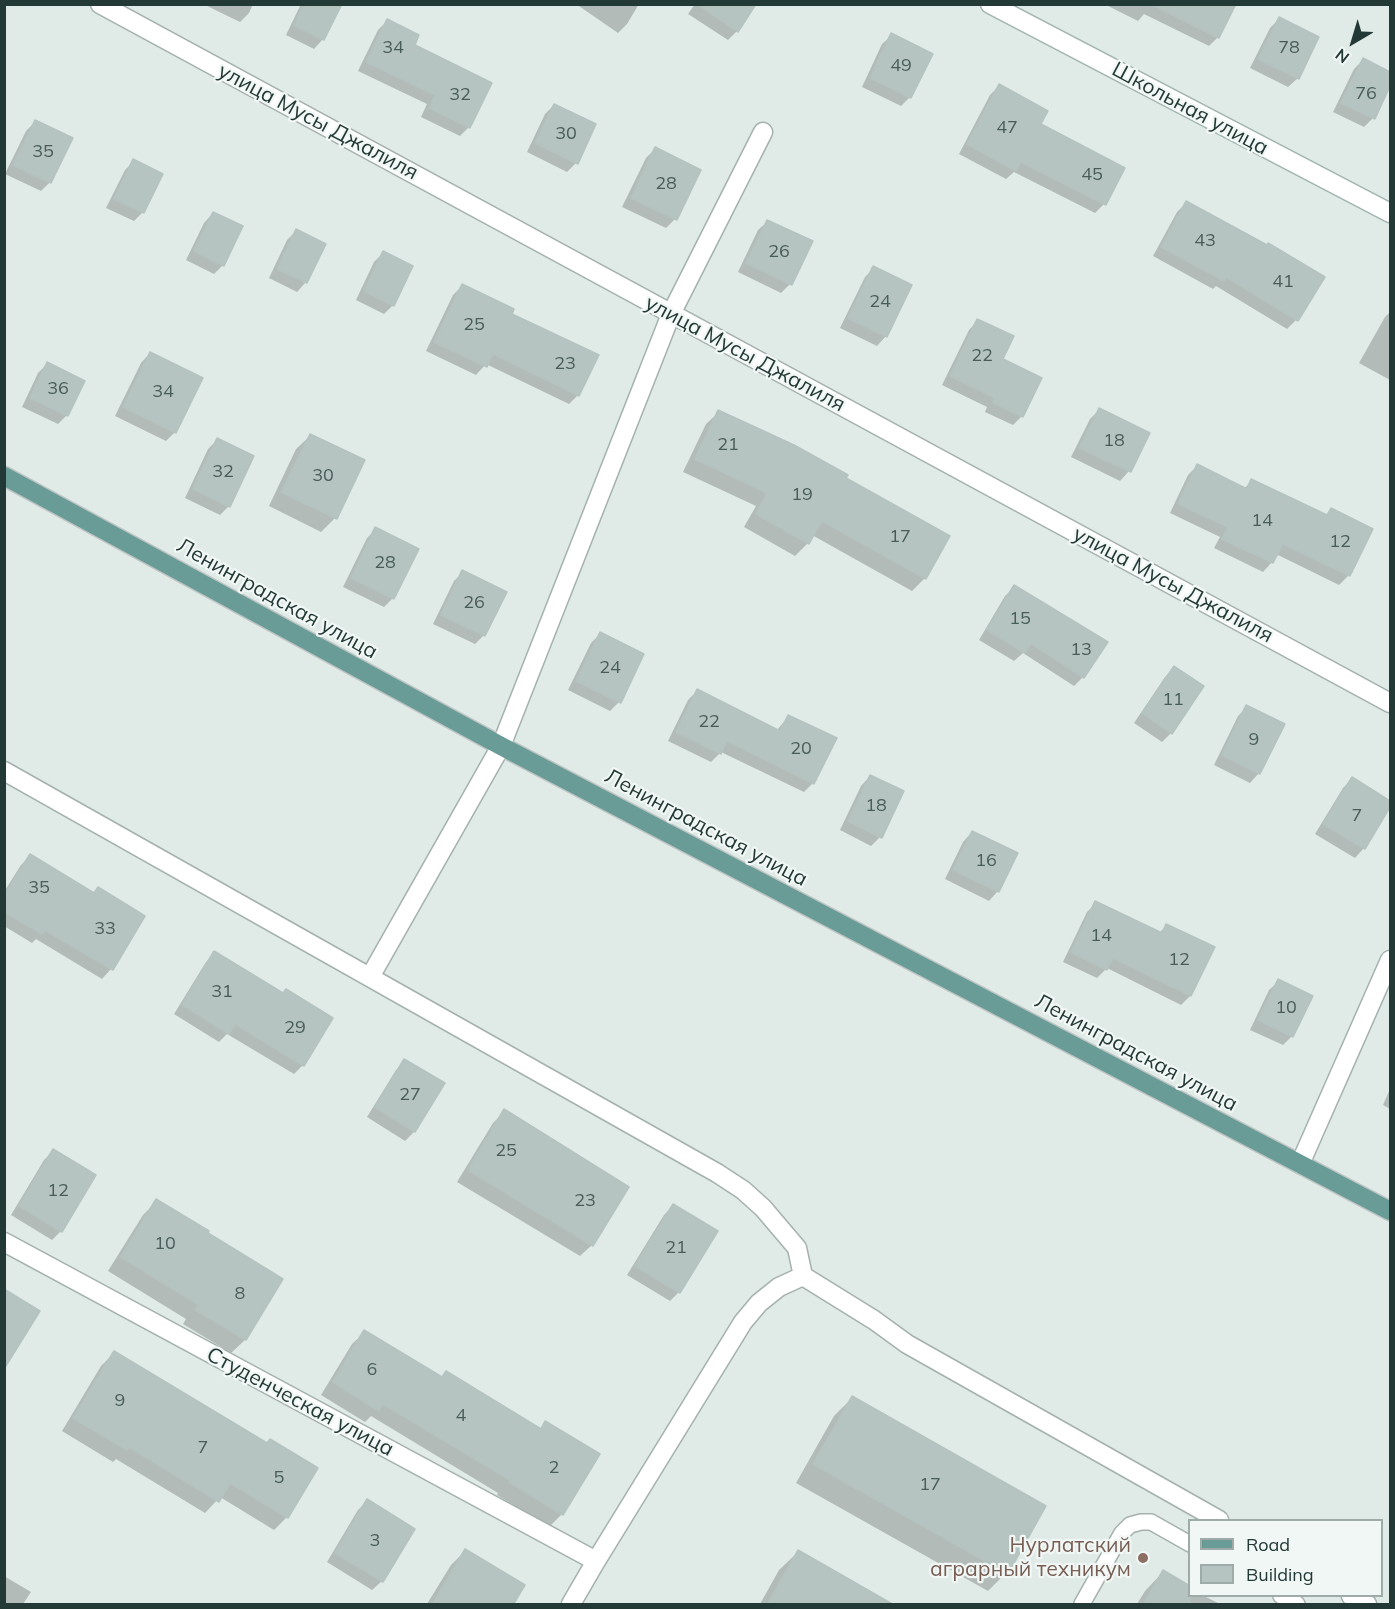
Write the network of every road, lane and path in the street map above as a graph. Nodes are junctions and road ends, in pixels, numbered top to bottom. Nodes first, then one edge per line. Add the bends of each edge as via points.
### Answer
1 (100, 4) edge
2 (990, 4) edge
3 (763, 132) dead end
4 (1390, 213) edge
5 (671, 314) junction
6 (4, 476) edge
7 (1390, 703) edge
8 (501, 746) junction
9 (4, 771) edge
10 (1390, 960) edge
11 (370, 977) junction
12 (1300, 1164) junction
13 (1390, 1211) edge
14 (4, 1242) edge
15 (803, 1276) junction
16 (1215, 1519) edge
17 (1188, 1543) edge
18 (596, 1561) junction
19 (1283, 1597) edge
20 (1353, 1597) edge
21 (571, 1605) edge
22 (1082, 1605) edge
23 (1297, 1605) edge
24 (1367, 1605) edge

1 - 5 street, улица Мусы Джалиля
2 - 4 street, Школьная улица
3 - 5 street
5 - 7 street, улица Мусы Джалиля
5 - 8 street
6 - 8 main road, Ленинградская улица
8 - 11 street
8 - 12 main road, Ленинградская улица
9 - 11 street
10 - 12 street
11 - 15 street via 743,1190 797,1248
12 - 13 main road, Ленинградская улица
14 - 18 street, Студенческая улица
15 - 16 street via 907,1344
15 - 18 street via 779,1287 743,1322
17 - 22 lane via 1151,1522 1130,1525
18 - 21 street
19 - 23 lane
20 - 24 street

